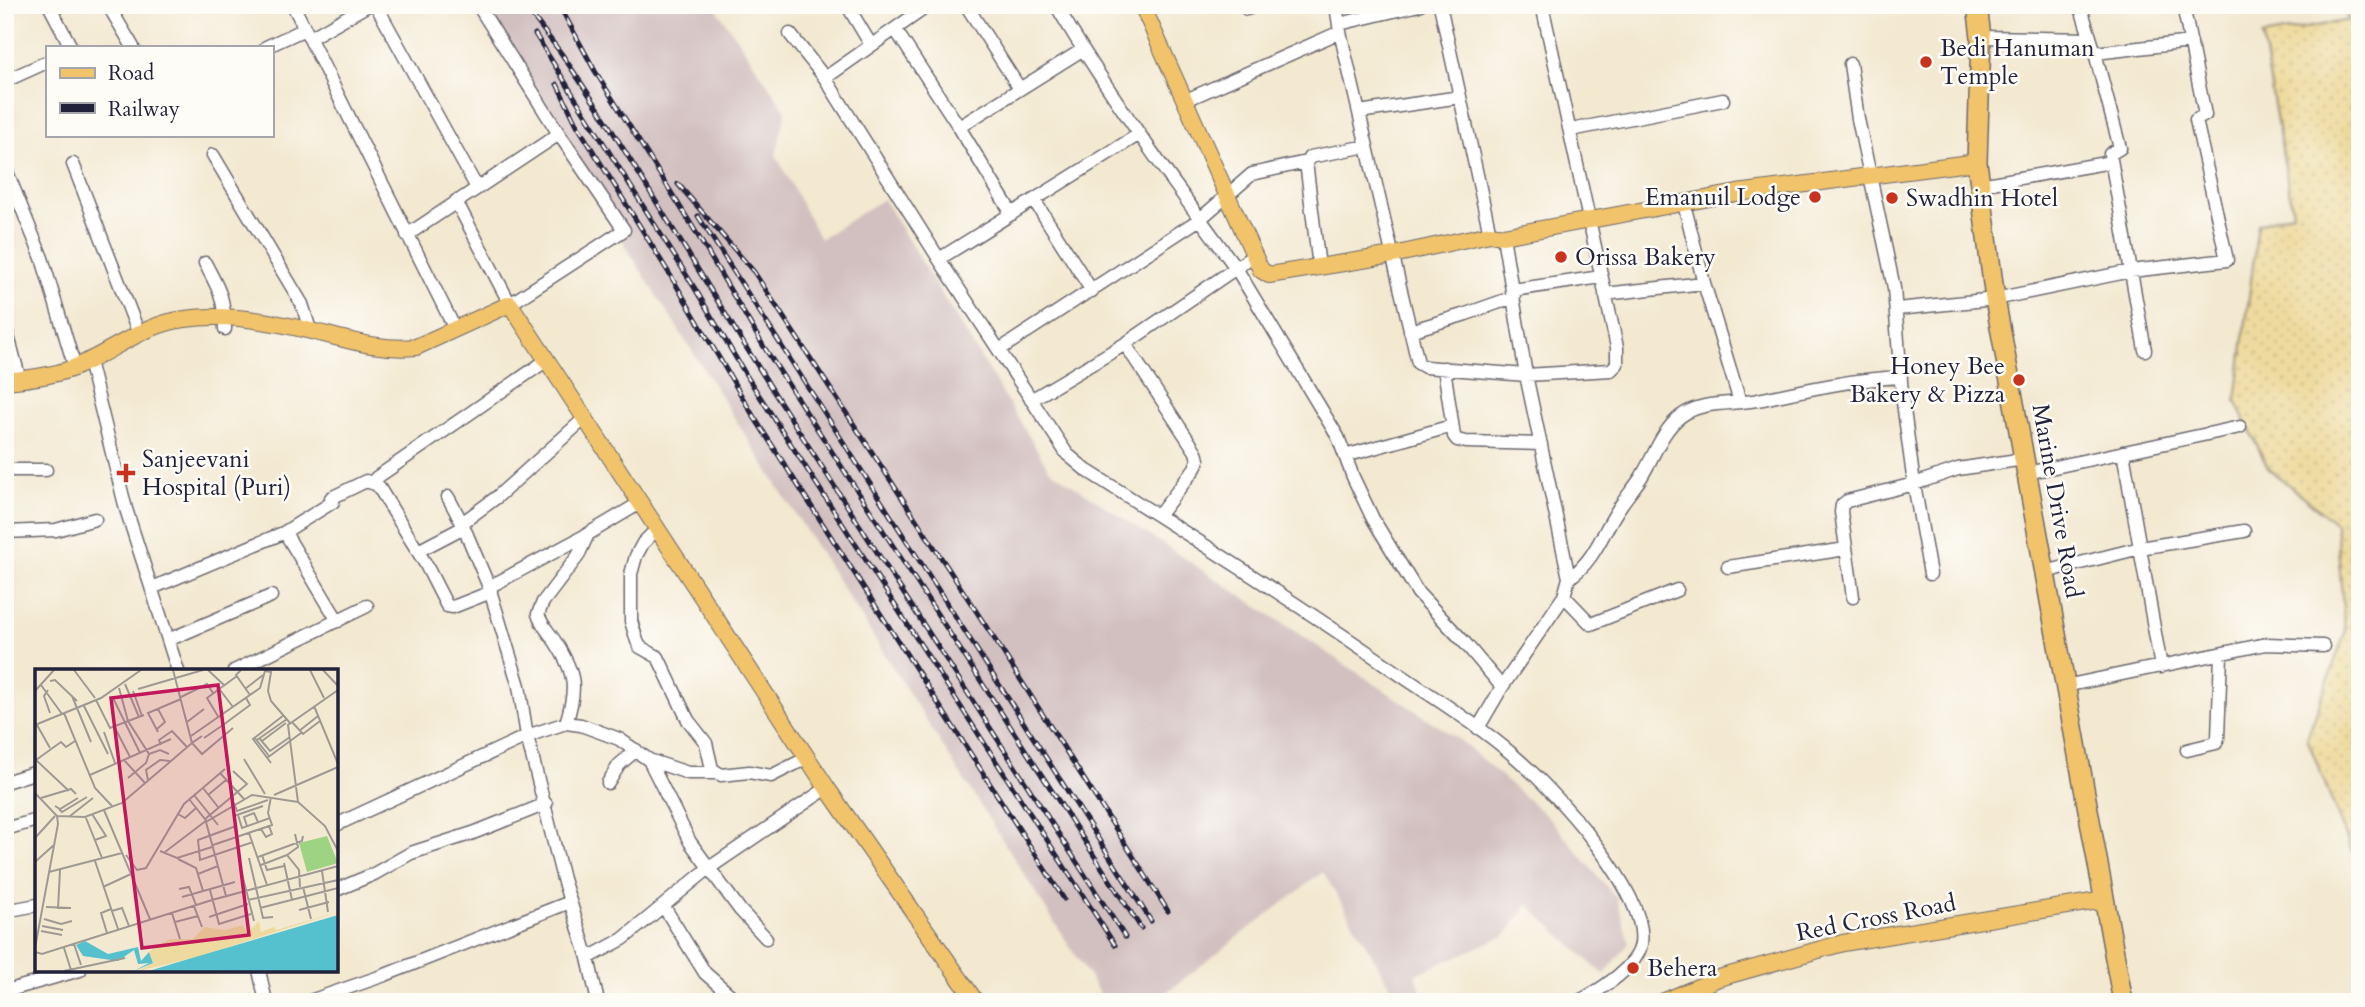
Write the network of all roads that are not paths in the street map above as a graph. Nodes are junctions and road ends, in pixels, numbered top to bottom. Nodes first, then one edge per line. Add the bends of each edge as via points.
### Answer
1 (49, 5) edge
2 (108, 5) edge
3 (293, 5) edge
4 (368, 5) edge
5 (376, 5) edge
6 (478, 5) edge
7 (847, 5) edge
8 (929, 5) edge
9 (966, 5) edge
10 (1056, 5) edge
11 (1142, 5) edge
12 (1242, 5) edge
13 (1259, 5) edge
14 (1336, 5) edge
15 (1419, 5) edge
16 (1440, 5) edge
17 (1542, 5) edge
18 (1977, 5) edge
19 (2080, 5) edge
20 (2183, 5) edge
21 (1340, 28) junction
22 (895, 29) junction
23 (308, 33) junction
24 (790, 34) dead end
25 (1981, 37) junction
26 (2090, 39) junction
27 (2191, 41) junction
28 (70, 46) edge
29 (132, 46) edge
30 (269, 46) edge
31 (871, 46) junction
32 (1082, 50) junction
33 (2095, 53) junction
34 (46, 62) edge
35 (1850, 64) dead end
36 (825, 78) junction
37 (5, 82) edge
38 (1020, 89) junction
39 (1460, 97) junction
40 (1186, 100) junction
41 (1723, 100) dead end
42 (1359, 112) junction
43 (959, 127) junction
44 (1571, 130) junction
45 (559, 134) junction
46 (1138, 135) junction
47 (1367, 146) junction
48 (212, 155) dead end
49 (1306, 162) junction
50 (1977, 162) junction
51 (2111, 163) junction
52 (74, 164) dead end
53 (5, 167) edge
54 (1870, 176) junction
55 (1980, 185) junction
56 (477, 188) junction
57 (1227, 194) junction
58 (1034, 200) junction
59 (456, 201) junction
60 (1684, 204) junction
61 (1012, 214) junction
62 (1200, 219) junction
63 (1589, 221) junction
64 (407, 235) junction
65 (1492, 235) junction
66 (1254, 255) junction
67 (1393, 255) junction
68 (939, 259) junction
69 (205, 263) dead end
70 (1319, 267) junction
71 (1236, 268) junction
72 (2131, 271) junction
73 (1601, 277) junction
74 (1704, 283) junction
75 (1091, 291) junction
76 (1513, 294) junction
77 (1605, 294) junction
78 (1995, 299) junction
79 (510, 304) junction
80 (1897, 309) junction
81 (225, 324) junction
82 (5, 325) edge
83 (456, 329) junction
84 (310, 330) junction
85 (1410, 331) junction
86 (139, 334) junction
87 (1125, 344) junction
88 (999, 350) junction
89 (2145, 350) dead end
90 (547, 360) junction
91 (82, 364) junction
92 (1444, 368) junction
93 (1526, 375) junction
94 (1901, 377) junction
95 (13, 380) edge
96 (1031, 400) junction
97 (1740, 402) junction
98 (585, 418) junction
99 (1452, 426) junction
100 (2240, 427) dead end
101 (1541, 444) junction
102 (2123, 452) junction
103 (1345, 456) junction
104 (2026, 466) junction
105 (5, 470) edge
106 (46, 470) dead end
107 (375, 484) junction
108 (1914, 484) junction
109 (448, 498) dead end
110 (640, 503) junction
111 (1158, 515) junction
112 (95, 519) dead end
113 (463, 525) junction
114 (657, 528) junction
115 (2244, 531) dead end
116 (5, 532) edge
117 (283, 533) junction
118 (588, 534) junction
119 (2140, 548) junction
120 (1846, 549) junction
121 (418, 551) junction
122 (1728, 567) dead end
123 (2045, 572) junction
124 (1930, 574) dead end
125 (1569, 578) junction
126 (152, 588) junction
127 (490, 590) junction
128 (1677, 590) dead end
129 (271, 596) dead end
130 (1564, 596) junction
131 (1853, 597) dead end
132 (368, 606) dead end
133 (338, 621) junction
134 (168, 640) junction
135 (2323, 646) dead end
136 (2221, 654) junction
137 (2161, 667) junction
138 (177, 669) edge
139 (238, 669) edge
140 (2066, 686) junction
141 (1502, 687) junction
142 (566, 723) junction
143 (1478, 728) junction
144 (527, 736) junction
145 (636, 750) junction
146 (2188, 750) dead end
147 (807, 758) junction
148 (649, 760) junction
149 (35, 773) edge
150 (715, 773) junction
151 (5, 782) edge
152 (608, 783) dead end
153 (827, 788) junction
154 (546, 804) junction
155 (35, 821) edge
156 (338, 824) edge
157 (5, 829) edge
158 (709, 868) junction
159 (338, 889) edge
160 (2104, 900) junction
161 (570, 902) junction
162 (35, 905) edge
163 (664, 907) junction
164 (5, 911) edge
165 (766, 938) dead end
166 (588, 958) junction
167 (73, 972) edge
168 (259, 972) edge
169 (6, 991) edge
170 (263, 1001) edge
171 (307, 1002) edge
172 (598, 1002) edge
173 (738, 1002) edge
174 (976, 1002) edge
175 (1577, 1002) edge
176 (1662, 1002) edge
177 (2123, 1002) edge

1 - 28 street
2 - 29 street
3 - 23 street
4 - 23 street
5 - 56 street
6 - 45 street
7 - 31 street
8 - 22 street
9 - 38 street
10 - 32 street
11 - 40 main road
12 - 13 street via 1247,9
14 - 21 street
15 - 21 street
16 - 39 street
17 - 44 street
18 - 25 highway, Marine Drive Road
19 - 26 street
20 - 27 street
21 - 40 street
21 - 42 street
22 - 31 street
22 - 43 street
23 - 30 street
23 - 64 street
24 - 36 street
25 - 26 street
25 - 50 highway, Marine Drive Road
26 - 33 street
27 - 33 street
27 - 72 street via 2205,115 2196,120 2227,260
31 - 36 street
32 - 38 street
32 - 46 street
33 - 51 street via 2119,148 2110,154
34 - 37 street
35 - 54 street
36 - 68 street
38 - 43 street
39 - 42 street
39 - 65 street
40 - 57 main road
41 - 44 street
42 - 47 street
43 - 61 street
44 - 63 street
45 - 56 street
45 - 79 street via 624,229
46 - 58 street
46 - 62 street
47 - 49 street via 1310,157
47 - 67 street
48 - 84 street via 302,304
49 - 57 street via 1252,174
49 - 70 street
50 - 54 main road
50 - 55 highway, Marine Drive Road
51 - 55 street
51 - 72 street
52 - 86 street
53 - 91 street
54 - 60 main road
54 - 80 street
55 - 78 highway, Marine Drive Road
56 - 59 street
57 - 62 street
57 - 66 main road
58 - 61 street
58 - 75 street
59 - 64 street
59 - 79 street
60 - 63 main road
60 - 74 street
61 - 68 street
62 - 71 street
62 - 75 street
63 - 65 main road
63 - 73 street
64 - 83 street
65 - 67 main road
65 - 76 street via 1506,256
66 - 70 main road via 1269,275
66 - 71 street
67 - 70 main road
67 - 85 street
68 - 88 street
69 - 81 street via 221,293
71 - 87 street
71 - 103 street
72 - 78 street
72 - 89 street
73 - 76 street
73 - 77 street
74 - 77 street
74 - 97 street
75 - 88 street
76 - 85 street
76 - 93 street
77 - 93 street via 1618,358 1615,368
78 - 80 street
78 - 104 highway, Marine Drive Road
79 - 83 main road
79 - 90 main road
80 - 94 street
81 - 84 main road via 276,323
81 - 86 main road via 182,319
82 - 95 street
83 - 84 main road via 401,349
85 - 92 street via 1418,363
86 - 91 main road
87 - 96 street
87 - 111 street via 1198,460
88 - 96 street
90 - 98 main road
90 - 107 street via 427,441 376,478
91 - 95 main road
91 - 126 street
92 - 93 street
92 - 99 street
93 - 101 street
94 - 97 street via 1858,380
94 - 108 street
96 - 111 street via 1067,454
97 - 125 street via 1692,410 1673,423 1592,556
98 - 110 main road
98 - 113 street
99 - 101 street via 1461,441
99 - 103 street
100 - 102 street
101 - 125 street
102 - 104 street
102 - 119 street
103 - 141 street via 1373,519 1418,593
104 - 108 street via 1958,469
104 - 123 highway, Marine Drive Road
105 - 106 street
107 - 117 street via 366,481
107 - 121 street
108 - 120 street via 1842,505
108 - 124 street
109 - 113 street
110 - 114 main road
110 - 118 street
111 - 143 street
112 - 116 street via 56,530
113 - 121 street
113 - 127 street
114 - 147 main road
114 - 150 street via 643,543 631,573 631,621 640,647 659,657 688,720 706,743
115 - 119 street
117 - 126 street
117 - 133 street
118 - 127 street
118 - 142 street via 538,614 573,680
119 - 123 street
119 - 137 street
120 - 122 street
120 - 131 street
121 - 127 street via 447,607
123 - 140 highway, Marine Drive Road
125 - 130 street
126 - 134 street
127 - 144 street via 519,686
128 - 130 street via 1591,624
129 - 134 street
130 - 141 street
132 - 133 street
133 - 139 street
134 - 138 street
135 - 136 street via 2266,644
136 - 137 street
136 - 146 street via 2218,738 2216,743
137 - 140 street
140 - 160 highway, Marine Drive Road
141 - 143 street
142 - 144 street
142 - 145 street via 596,730
143 - 175 street via 1514,755 1591,837 1637,909 1640,949 1620,974
144 - 154 street
144 - 156 street
145 - 148 street
145 - 152 street
147 - 150 street via 771,776
147 - 153 main road
148 - 150 street via 688,773
148 - 158 street via 682,829
149 - 151 street
153 - 158 street
153 - 174 main road
154 - 159 street via 411,853
154 - 161 street
155 - 157 street
158 - 163 street
158 - 165 street
160 - 176 main road, Red Cross Road via 1843,943 1719,978
160 - 177 highway, Marine Drive Road
161 - 166 street
161 - 171 street
162 - 164 street
163 - 166 street via 623,939
163 - 173 street via 705,974
166 - 172 street
167 - 169 street
168 - 170 street

